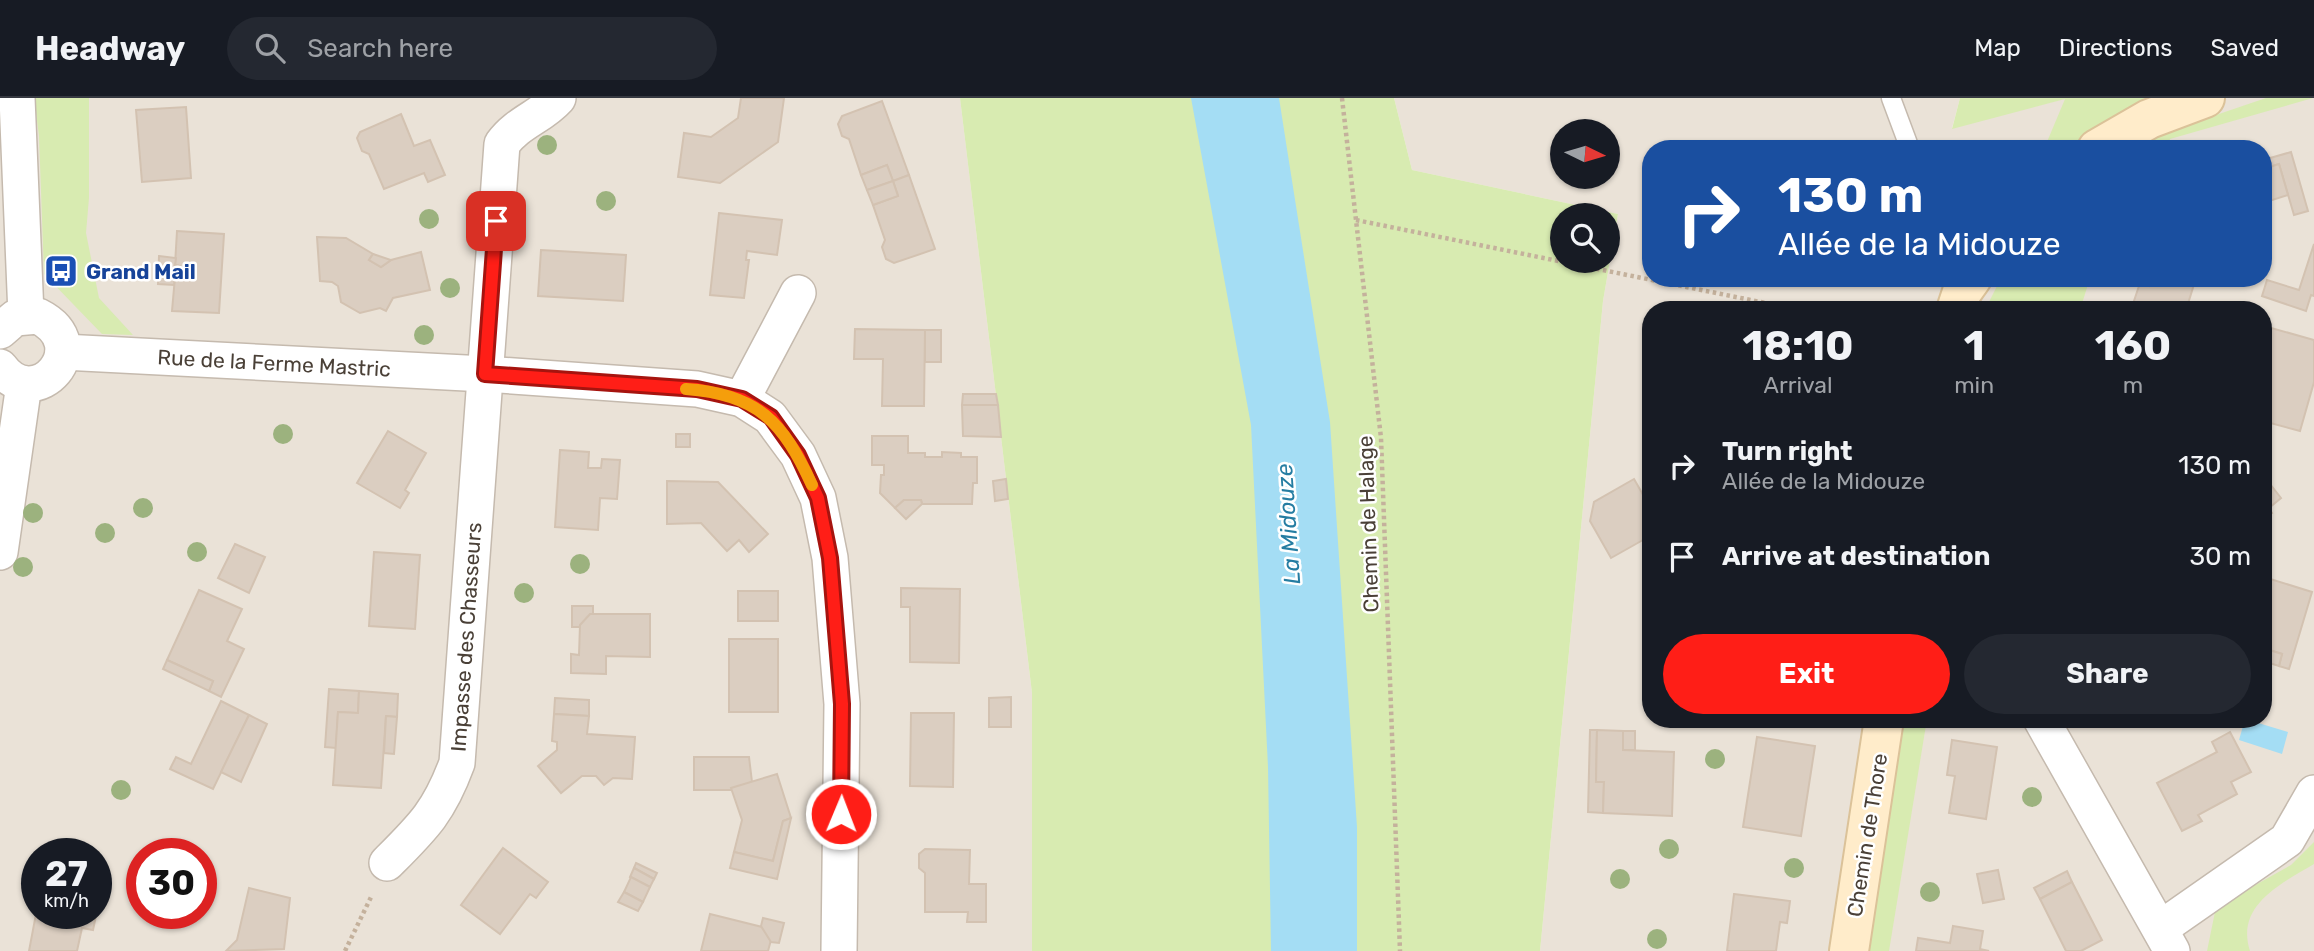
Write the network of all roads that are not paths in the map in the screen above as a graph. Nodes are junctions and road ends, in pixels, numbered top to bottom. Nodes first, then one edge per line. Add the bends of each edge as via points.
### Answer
1 (18, 98) edge
2 (558, 98) edge
3 (1891, 98) edge
4 (2205, 98) edge
5 (1907, 140) edge
6 (2113, 140) edge
7 (798, 293) dead end
8 (13, 323) edge
9 (63, 352) junction
10 (485, 374) junction
11 (12, 376) edge
12 (742, 399) junction
13 (0, 552) edge
14 (1883, 728) edge
15 (2047, 728) edge
16 (2314, 793) edge
17 (387, 863) road end
18 (2166, 939) edge
19 (839, 951) edge
20 (1849, 951) edge

1 - 8 street
2 - 10 street, Impasse des Chasseurs via 512,130 502,144
3 - 5 lane
4 - 6 street via 2149,119
7 - 12 street
8 - 9 street via 38,316 57,330
9 - 10 street, Rue de la Ferme Mastric
9 - 11 street via 61,363 46,379
10 - 12 street, Rue de la Ferme Mastric via 697,389
10 - 17 street, Impasse des Chasseurs via 457,763 445,795 427,823
11 - 13 street
12 - 19 street, Rue de la Ferme Mastric via 771,417 798,455 818,498 830,558 842,704
14 - 20 street, Chemin de Thore
15 - 18 street
16 - 18 street via 2287,840

